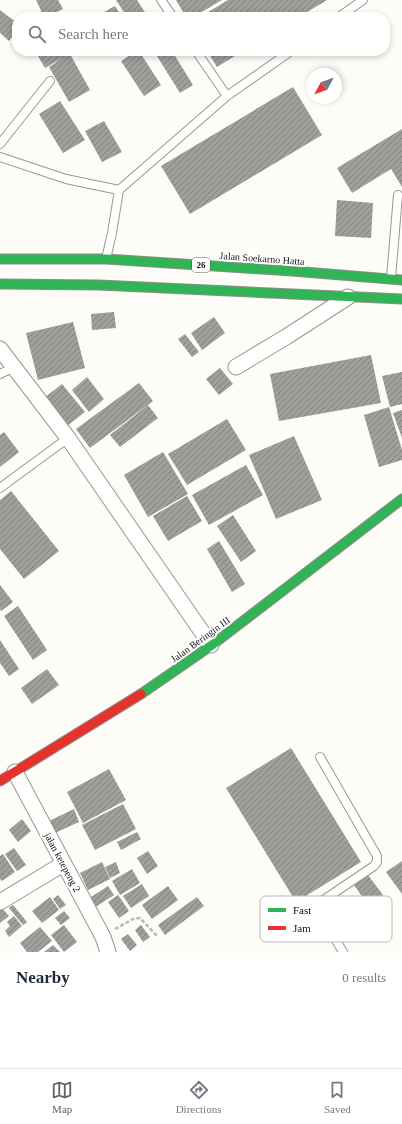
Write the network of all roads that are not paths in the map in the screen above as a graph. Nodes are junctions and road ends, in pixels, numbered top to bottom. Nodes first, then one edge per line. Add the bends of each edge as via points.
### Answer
1 (161, 0) edge
2 (363, 0) edge
3 (169, 12) edge
4 (346, 12) edge
5 (199, 56) edge
6 (284, 56) edge
7 (50, 81) dead end
8 (227, 96) junction
9 (0, 144) edge
10 (0, 157) edge
11 (119, 190) junction
12 (398, 194) dead end
13 (0, 258) edge
14 (106, 259) junction
15 (391, 279) junction
16 (402, 280) edge
17 (0, 284) edge
18 (348, 297) junction
19 (402, 299) edge
20 (0, 349) edge
21 (14, 367) junction
22 (236, 368) dead end
23 (0, 374) edge
24 (68, 438) junction
25 (0, 488) edge
26 (402, 499) edge
27 (211, 645) junction
28 (320, 757) dead end
29 (15, 772) junction
30 (0, 781) edge
31 (63, 864) junction
32 (329, 896) edge
33 (0, 902) edge
34 (337, 942) edge
35 (104, 947) edge
36 (343, 952) edge

1 - 3 lane
2 - 4 lane
5 - 8 lane
6 - 8 lane
7 - 9 lane
8 - 11 lane
10 - 11 lane via 66,179
11 - 14 lane
12 - 15 lane
13 - 14 main road, Jalan Soekarno Hatta / 26
14 - 15 main road, Jalan Soekarno Hatta / 26
15 - 16 main road, Jalan Soekarno Hatta / 26
17 - 18 main road via 99,285
18 - 19 main road
18 - 22 street
20 - 21 street
21 - 23 lane
21 - 24 street
24 - 25 lane
24 - 27 street
26 - 27 main road, Jalan Beringin III
27 - 29 main road, Jalan Beringin III via 69,741
28 - 32 lane via 377,856 374,866
29 - 30 main road, Jalan Beringin III
29 - 31 street, jalan ketepeng 2
31 - 33 street
31 - 35 street, jalan ketepeng 2
34 - 36 lane

